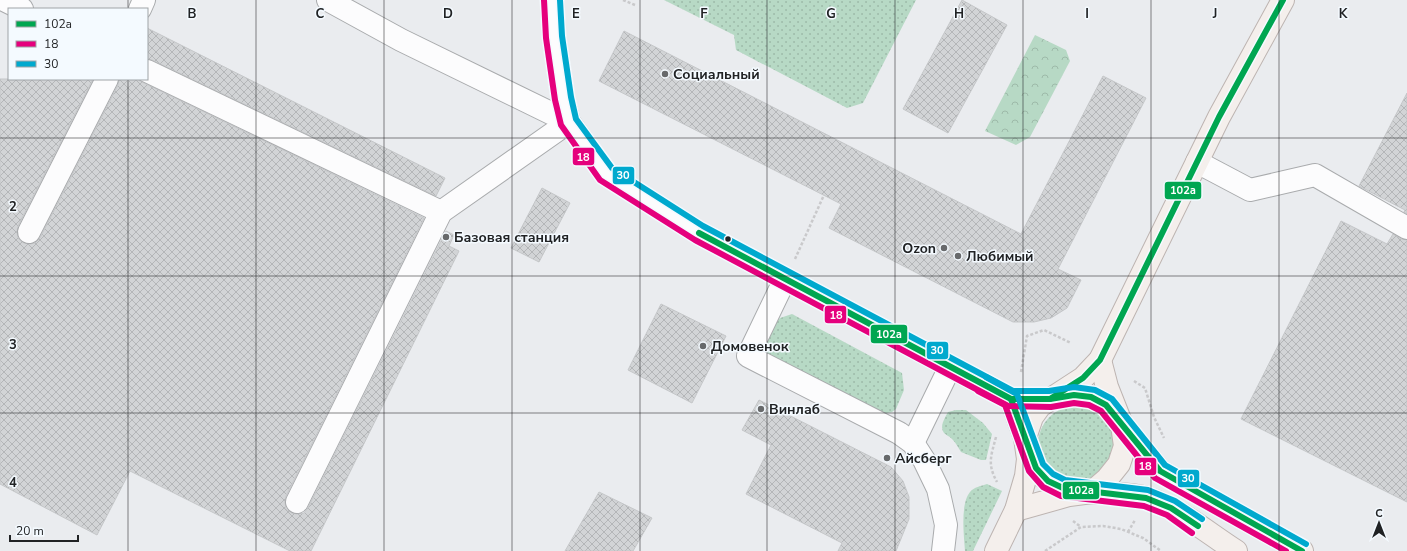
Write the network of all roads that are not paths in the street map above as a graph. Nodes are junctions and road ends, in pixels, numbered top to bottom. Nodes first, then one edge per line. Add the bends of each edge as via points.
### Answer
1 (4, 0) edge
2 (328, 0) edge
3 (552, 0) edge
4 (1282, 0) edge
5 (20, 8) edge
6 (148, 71) edge
7 (106, 80) edge
8 (569, 122) junction
9 (1197, 162) junction
10 (441, 212) junction
11 (1407, 228) edge
12 (29, 232) dead end
13 (785, 279) junction
14 (1100, 360) junction
15 (950, 367) junction
16 (1011, 399) junction
17 (1050, 400) junction
18 (1122, 425) junction
19 (1025, 438) junction
20 (913, 443) junction
21 (1092, 492) junction
22 (297, 502) dead end
23 (1016, 510) junction
24 (942, 551) edge
25 (996, 551) edge
26 (1236, 551) edge
27 (1302, 551) edge

1 - 5 street
2 - 8 street via 401,40
3 - 8 street via 554,37
4 - 9 main road
6 - 10 street
7 - 12 street
8 - 10 street
8 - 13 street via 606,174 699,233
9 - 11 street via 1250,190 1315,175
9 - 14 main road
10 - 22 street
13 - 15 street
13 - 20 street via 748,356 899,433
14 - 17 main road via 1083,378
14 - 18 main road via 1107,388
15 - 16 street
15 - 20 street
16 - 17 street
16 - 19 street
17 - 18 main road via 1074,395 1091,397 1106,405
17 - 19 main road via 1040,406 1032,417
18 - 21 main road via 1125,446 1119,464
18 - 27 main road via 1160,471
19 - 21 main road via 1036,468 1048,481 1063,488
19 - 23 main road via 1028,459 1026,476
20 - 24 street via 938,488 946,525
21 - 23 main road via 1069,495
21 - 26 main road via 1146,498 1170,508
23 - 25 main road

